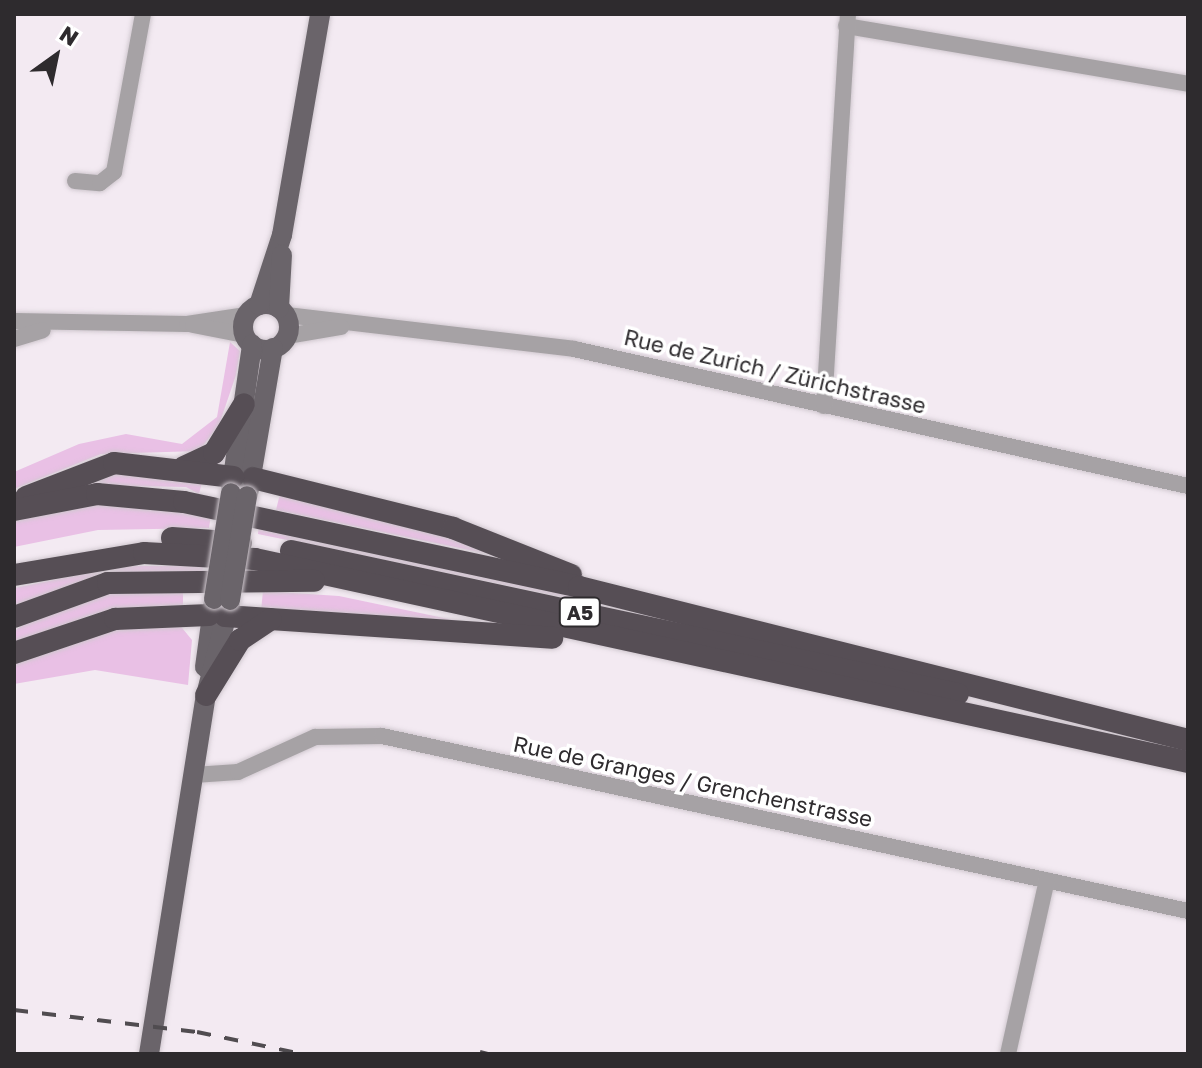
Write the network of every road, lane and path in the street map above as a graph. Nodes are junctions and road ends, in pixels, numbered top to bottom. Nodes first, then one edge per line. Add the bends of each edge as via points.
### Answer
1 (143, 14) edge
2 (320, 14) edge
3 (847, 20) edge
4 (1188, 84) edge
5 (75, 181) dead end
6 (261, 320) junction
7 (14, 321) edge
8 (347, 325) junction
9 (59, 326) junction
10 (14, 339) edge
11 (280, 342) junction
12 (244, 404) junction
13 (824, 406) junction
14 (179, 468) junction
15 (241, 486) junction
16 (1188, 486) edge
17 (14, 503) edge
18 (14, 510) edge
19 (14, 559) edge
20 (14, 575) edge
21 (418, 596) junction
22 (220, 608) junction
23 (14, 617) edge
24 (271, 619) junction
25 (14, 653) edge
26 (853, 653) junction
27 (747, 667) junction
28 (206, 695) junction
29 (1143, 730) junction
30 (1188, 740) edge
31 (1188, 762) edge
32 (194, 775) junction
33 (1047, 880) junction
34 (1188, 911) edge
35 (149, 1054) edge
36 (1008, 1054) edge

1 - 5 street via 114,172 100,183
2 - 6 main road via 282,235
3 - 4 street
3 - 13 street
6 - 8 street, Rue de Zurich / Zürichstrasse
6 - 9 street, Rue de Zurich / Zürichstrasse
6 - 11 main road
6 - 11 main road
6 - 12 main road
7 - 9 street
8 - 11 street, Rue de Zurich / Zürichstrasse
8 - 13 street, Rue de Zurich / Zürichstrasse via 574,349
9 - 10 street
11 - 15 main road
12 - 14 highway via 210,457
12 - 15 main road
13 - 16 street, Rue de Zurich / Zürichstrasse
14 - 15 highway
14 - 17 highway via 100,466
15 - 22 main road, bridge
15 - 26 highway via 453,528 582,578
18 - 26 highway via 82,495 162,498
19 - 29 highway, A5 via 132,539 259,545
20 - 21 highway, A5 via 114,555 199,554 280,564
21 - 23 highway via 299,580 134,580 72,591
21 - 27 highway, A5
22 - 24 highway
22 - 25 highway via 115,619
22 - 28 main road
24 - 27 highway via 515,633
24 - 28 highway via 240,640
26 - 29 highway
27 - 31 highway, A5
28 - 32 main road
29 - 30 highway, A5
32 - 33 street, Rue de Granges / Grenchenstrasse via 238,772 315,737 382,736
32 - 35 main road
33 - 34 street, Rue de Granges / Grenchenstrasse
33 - 36 street

